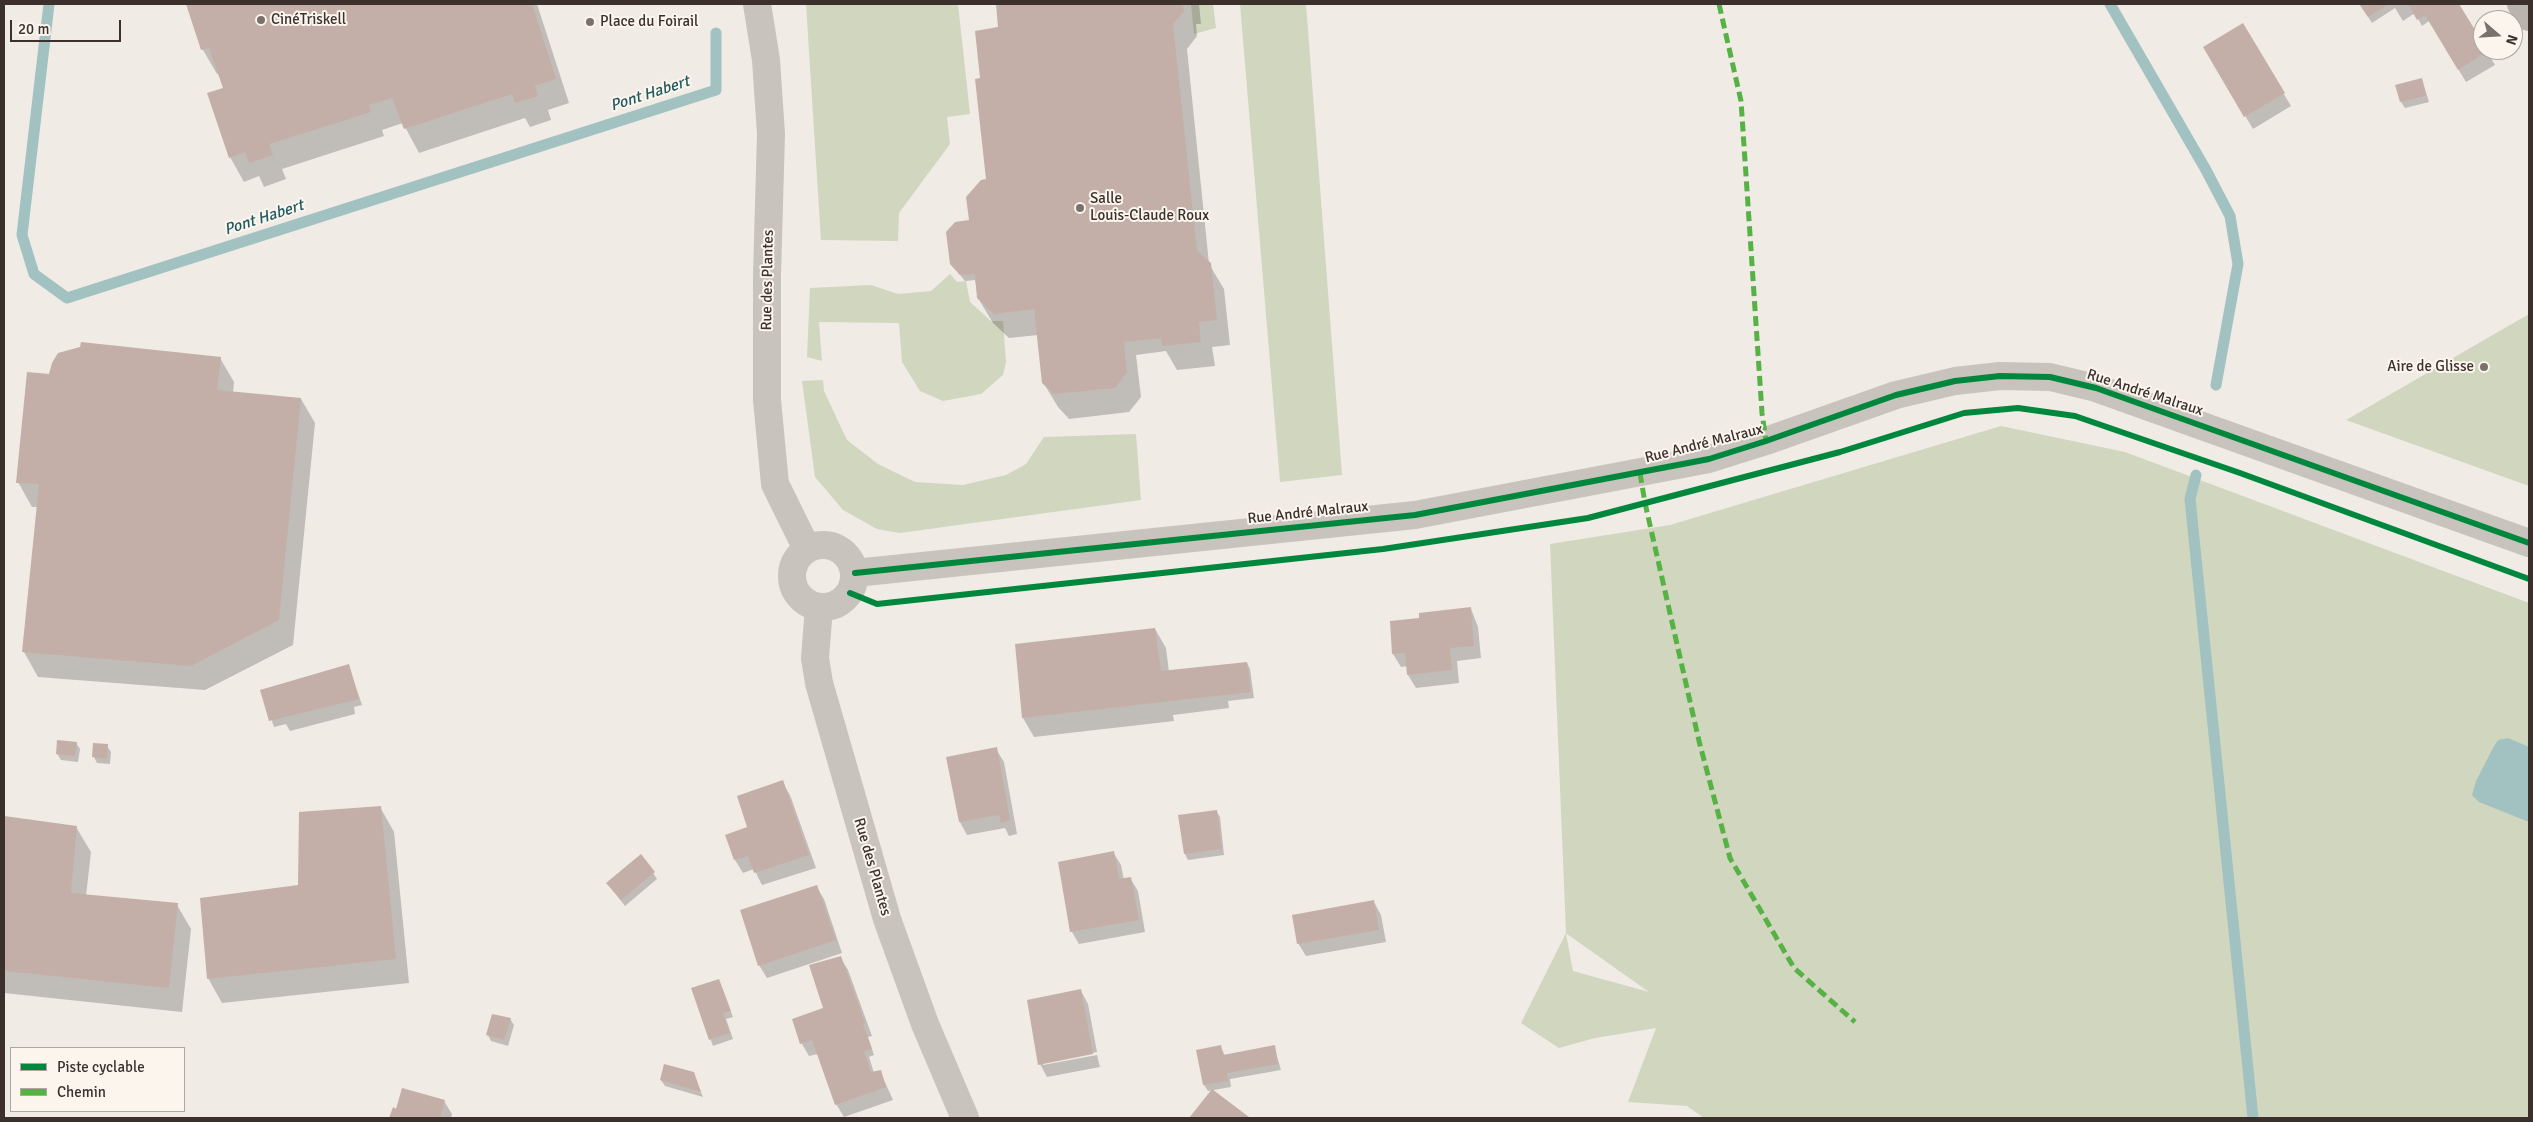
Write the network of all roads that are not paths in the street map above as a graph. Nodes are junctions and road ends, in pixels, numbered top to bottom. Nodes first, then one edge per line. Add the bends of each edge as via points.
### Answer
1 (757, 4) edge
2 (2521, 4) edge
3 (2529, 17) edge
4 (2529, 542) edge
5 (807, 549) junction
6 (855, 573) junction
7 (818, 607) junction
8 (965, 1118) edge

1 - 5 street, Rue des Plantes via 766,60 771,134 767,400 775,484
2 - 3 main road
4 - 6 street, Rue André Malraux via 2096,388 2050,377 2000,376 1946,383 1896,395 1766,441 1670,468 1415,515
5 - 6 street via 827,544 837,548 845,554
5 - 7 street via 792,569 792,582 797,594
6 - 7 street via 850,593 836,604
7 - 8 street, Rue des Plantes via 815,658 821,692 887,919 925,1024

